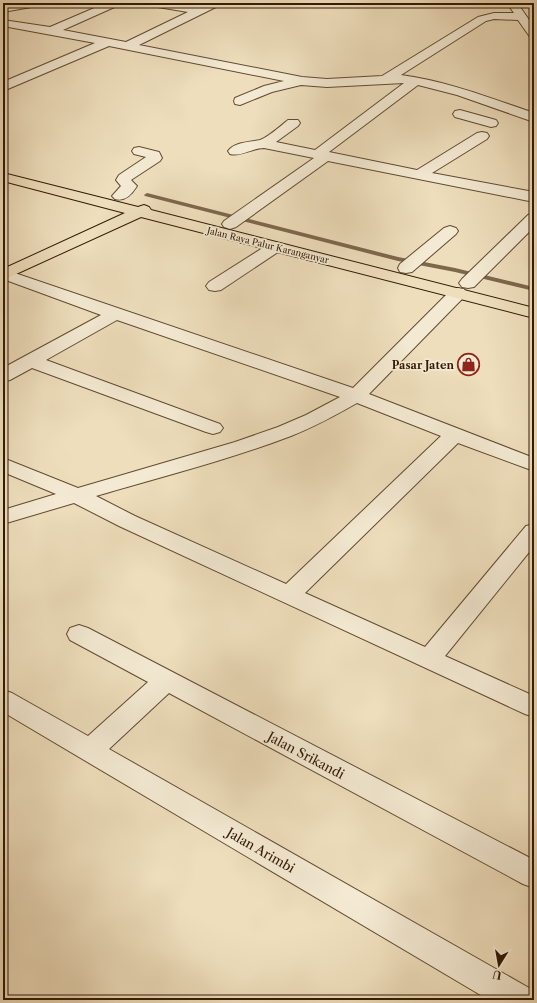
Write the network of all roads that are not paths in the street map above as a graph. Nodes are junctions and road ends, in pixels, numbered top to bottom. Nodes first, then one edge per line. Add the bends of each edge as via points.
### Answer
1 (36, 3) edge
2 (114, 3) edge
3 (216, 3) edge
4 (512, 3) edge
5 (162, 5) dead end
6 (5, 7) edge
7 (196, 13) junction
8 (522, 16) junction
9 (214, 18) dead end
10 (3, 23) edge
11 (51, 31) junction
12 (534, 35) edge
13 (108, 42) junction
14 (128, 46) junction
15 (302, 80) junction
16 (384, 81) junction
17 (414, 81) junction
18 (3, 87) edge
19 (240, 101) dead end
20 (502, 107) junction
21 (460, 114) dead end
22 (475, 118) junction
23 (534, 118) edge
24 (491, 122) dead end
25 (293, 123) dead end
26 (482, 136) dead end
27 (264, 144) junction
28 (139, 151) dead end
29 (235, 151) dead end
30 (322, 155) junction
31 (3, 166) edge
32 (420, 174) junction
33 (3, 177) edge
34 (120, 196) junction
35 (534, 197) edge
36 (156, 205) junction
37 (138, 213) junction
38 (534, 218) edge
39 (236, 220) junction
40 (450, 231) dead end
41 (275, 246) junction
42 (407, 268) junction
43 (6, 271) edge
44 (470, 281) junction
45 (215, 286) dead end
46 (534, 299) edge
47 (534, 313) edge
48 (116, 314) junction
49 (30, 361) junction
50 (3, 376) edge
51 (356, 396) junction
52 (213, 428) dead end
53 (454, 435) junction
54 (3, 464) edge
55 (534, 465) edge
56 (76, 495) junction
57 (3, 517) edge
58 (534, 531) edge
59 (290, 594) junction
60 (79, 634) dead end
61 (429, 659) junction
62 (166, 681) junction
63 (3, 700) edge
64 (534, 707) edge
65 (90, 750) junction
66 (534, 875) edge
67 (519, 1000) edge

1 - 6 street
2 - 11 street
3 - 7 street
4 - 8 street
5 - 7 street
7 - 9 street
7 - 14 street
8 - 12 street
8 - 16 street via 494,16 482,19
10 - 11 street
11 - 13 street
13 - 14 street
13 - 18 street
14 - 15 street
15 - 16 street via 327,83
15 - 19 street via 268,89
16 - 17 street
17 - 20 street via 462,92
17 - 30 street
20 - 22 street
20 - 23 street
21 - 22 street
22 - 24 street
25 - 27 street
26 - 32 street
27 - 29 street via 254,144
27 - 30 street
28 - 34 street via 154,155 155,158 124,178 130,186
30 - 32 street
30 - 39 street
31 - 34 main road, Jalan Raya Palur Karanganyar
32 - 35 street
33 - 37 main road, Jalan Raya Palur Karanganyar
34 - 36 main road, Jalan Raya Palur Karanganyar
36 - 37 main road
36 - 39 main road, Jalan Raya Palur Karanganyar
37 - 41 main road, Jalan Raya Palur Karanganyar
37 - 43 main road
38 - 44 street
39 - 42 main road, Jalan Raya Palur Karanganyar
40 - 42 street
41 - 42 main road, Jalan Raya Palur Karanganyar
41 - 45 street
42 - 44 main road, Jalan Raya Palur Karanganyar
43 - 48 street
44 - 46 main road, Jalan Raya Palur Karanganyar
44 - 47 main road, Jalan Raya Palur Karanganyar
44 - 51 street
48 - 49 street
48 - 51 street
49 - 50 street
49 - 52 street
51 - 53 street
51 - 56 street via 313,419 266,438
53 - 55 street
53 - 59 street
54 - 56 street
56 - 57 street
56 - 59 street via 127,521
58 - 61 street
59 - 61 street
60 - 62 street, Jalan Srikandi
61 - 64 street
62 - 65 street
62 - 66 street, Jalan Srikandi
63 - 65 street, Jalan Arimbi
65 - 67 street, Jalan Arimbi

